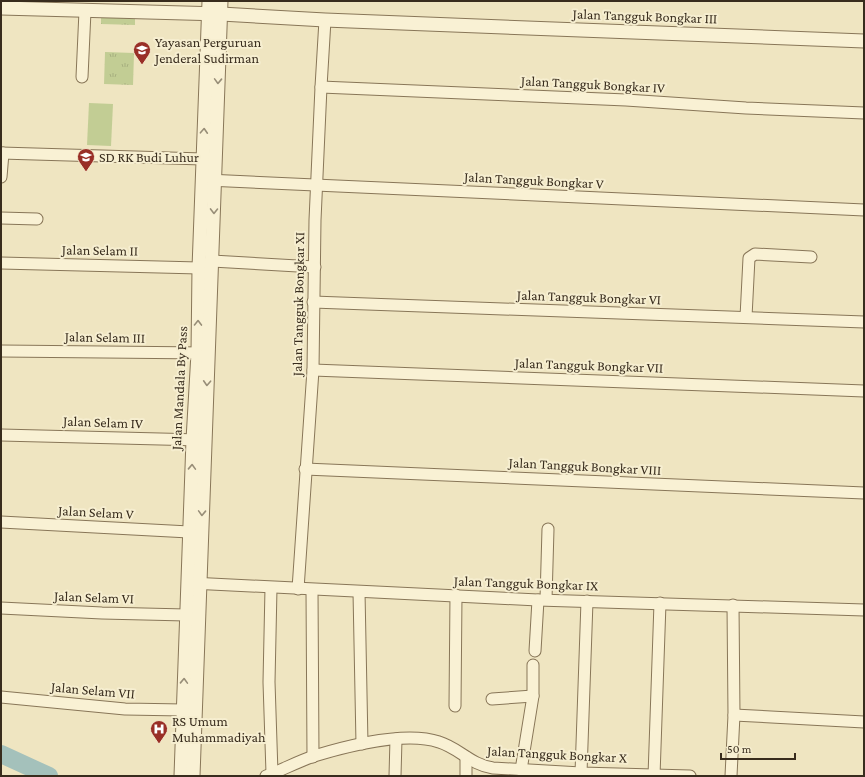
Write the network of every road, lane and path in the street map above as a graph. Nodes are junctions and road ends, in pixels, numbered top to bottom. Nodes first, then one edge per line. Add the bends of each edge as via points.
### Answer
1 (221, 1) edge
2 (1, 8) edge
3 (213, 10) edge
4 (85, 11) junction
5 (325, 20) junction
6 (864, 41) edge
7 (82, 76) dead end
8 (321, 87) junction
9 (864, 113) edge
10 (2, 153) edge
11 (203, 160) junction
12 (1, 177) edge
13 (208, 180) junction
14 (316, 185) junction
15 (864, 210) edge
16 (1, 218) edge
17 (37, 219) dead end
18 (811, 257) dead end
19 (212, 261) junction
20 (1, 263) edge
21 (315, 267) junction
22 (199, 268) junction
23 (313, 302) junction
24 (746, 317) junction
25 (864, 322) edge
26 (1, 351) edge
27 (203, 353) junction
28 (313, 370) junction
29 (864, 391) edge
30 (1, 434) edge
31 (199, 440) junction
32 (306, 469) junction
33 (864, 494) edge
34 (1, 522) edge
35 (548, 529) dead end
36 (189, 532) junction
37 (194, 583) junction
38 (271, 588) junction
39 (298, 589) junction
40 (312, 590) junction
41 (359, 592) junction
42 (456, 595) junction
43 (542, 600) junction
44 (587, 601) junction
45 (660, 603) junction
46 (733, 605) junction
47 (1, 608) edge
48 (864, 610) edge
49 (186, 615) junction
50 (535, 651) dead end
51 (533, 664) dead end
52 (533, 696) junction
53 (1, 697) edge
54 (492, 699) dead end
55 (455, 706) dead end
56 (183, 710) junction
57 (734, 715) junction
58 (864, 722) edge
59 (396, 739) junction
60 (362, 744) junction
61 (313, 757) junction
62 (466, 757) junction
63 (522, 770) junction
64 (292, 771) edge
65 (582, 773) junction
66 (593, 774) edge
67 (269, 775) edge
68 (654, 775) edge
69 (181, 776) edge
70 (192, 776) edge
71 (395, 776) edge
72 (466, 776) edge
73 (690, 776) edge
74 (731, 776) edge

1 - 3 street, Jalan Mandala By Pass
2 - 4 street, Jalan Tangguk Bongkar III
3 - 4 street, Jalan Tangguk Bongkar III
3 - 5 street, Jalan Tangguk Bongkar III
11 -> 3 street, Jalan Mandala By Pass
3 -> 13 street, Jalan Mandala By Pass
4 - 7 street
5 - 6 street, Jalan Tangguk Bongkar III
5 - 8 street, Jalan Tangguk Bongkar XI
8 - 9 street, Jalan Tangguk Bongkar IV
8 - 14 street, Jalan Tangguk Bongkar XI
10 - 11 street
10 - 12 street
11 - 13 street, Jalan Mandala By Pass
13 - 14 street, Jalan Tangguk Bongkar V
13 -> 19 street, Jalan Mandala By Pass
13 - 22 street, Jalan Mandala By Pass
14 - 15 street, Jalan Tangguk Bongkar V
14 - 21 street, Jalan Tangguk Bongkar XI
16 - 17 street
18 - 24 street via 755,254 750,256
19 - 21 street
19 - 22 street
19 - 27 street, Jalan Mandala By Pass
20 - 22 street, Jalan Selam II
21 - 23 street, Jalan Tangguk Bongkar XI
27 -> 22 street, Jalan Mandala By Pass
23 - 24 street, Jalan Tangguk Bongkar VI
23 - 28 street, Jalan Tangguk Bongkar XI
24 - 25 street, Jalan Tangguk Bongkar VI
26 - 27 street, Jalan Selam III
27 - 31 street, Jalan Mandala By Pass
28 - 29 street, Jalan Tangguk Bongkar VII
28 - 32 street, Jalan Tangguk Bongkar XI
30 - 31 street, Jalan Selam IV
36 -> 31 street, Jalan Mandala By Pass
31 -> 37 street, Jalan Mandala By Pass
32 - 33 street, Jalan Tangguk Bongkar VIII
32 - 39 street, Jalan Tangguk Bongkar XI
34 - 36 street, Jalan Selam V
35 - 43 street
36 - 37 street, Jalan Mandala By Pass
37 - 38 street, Jalan Tangguk Bongkar IX
37 - 49 street, Jalan Mandala By Pass
37 - 70 street, Jalan Mandala By Pass
38 - 39 street, Jalan Tangguk Bongkar IX
38 - 67 street
39 - 40 street, Jalan Tangguk Bongkar IX
40 - 41 street, Jalan Tangguk Bongkar IX
40 - 61 street
41 - 42 street, Jalan Tangguk Bongkar IX
41 - 60 street
42 - 43 street, Jalan Tangguk Bongkar IX
42 - 55 street
43 - 44 street, Jalan Tangguk Bongkar IX
43 - 50 street
44 - 45 street, Jalan Tangguk Bongkar IX
44 - 65 street
45 - 46 street, Jalan Tangguk Bongkar IX
45 - 68 street
46 - 48 street, Jalan Tangguk Bongkar IX
46 - 57 street
47 - 49 street, Jalan Selam VI
56 -> 49 street, Jalan Mandala By Pass
51 - 52 street
52 - 54 street
52 - 63 street
53 - 56 street, Jalan Selam VII via 125,709
56 - 69 street, Jalan Mandala By Pass
57 - 58 street
57 - 74 street
59 - 60 street, Jalan Tangguk Bongkar X
59 - 62 street, Jalan Tangguk Bongkar X via 426,738 441,742
59 - 71 street
60 - 61 street, Jalan Tangguk Bongkar X
61 - 64 street, Jalan Tangguk Bongkar X
62 - 63 street, Jalan Tangguk Bongkar X via 486,767
62 - 72 street
63 - 65 street, Jalan Tangguk Bongkar X
64 - 67 street, Jalan Tangguk Bongkar X
65 - 66 street, Jalan Tangguk Bongkar X
66 - 68 street, Jalan Tangguk Bongkar X
68 - 73 street, Jalan Tangguk Bongkar X

